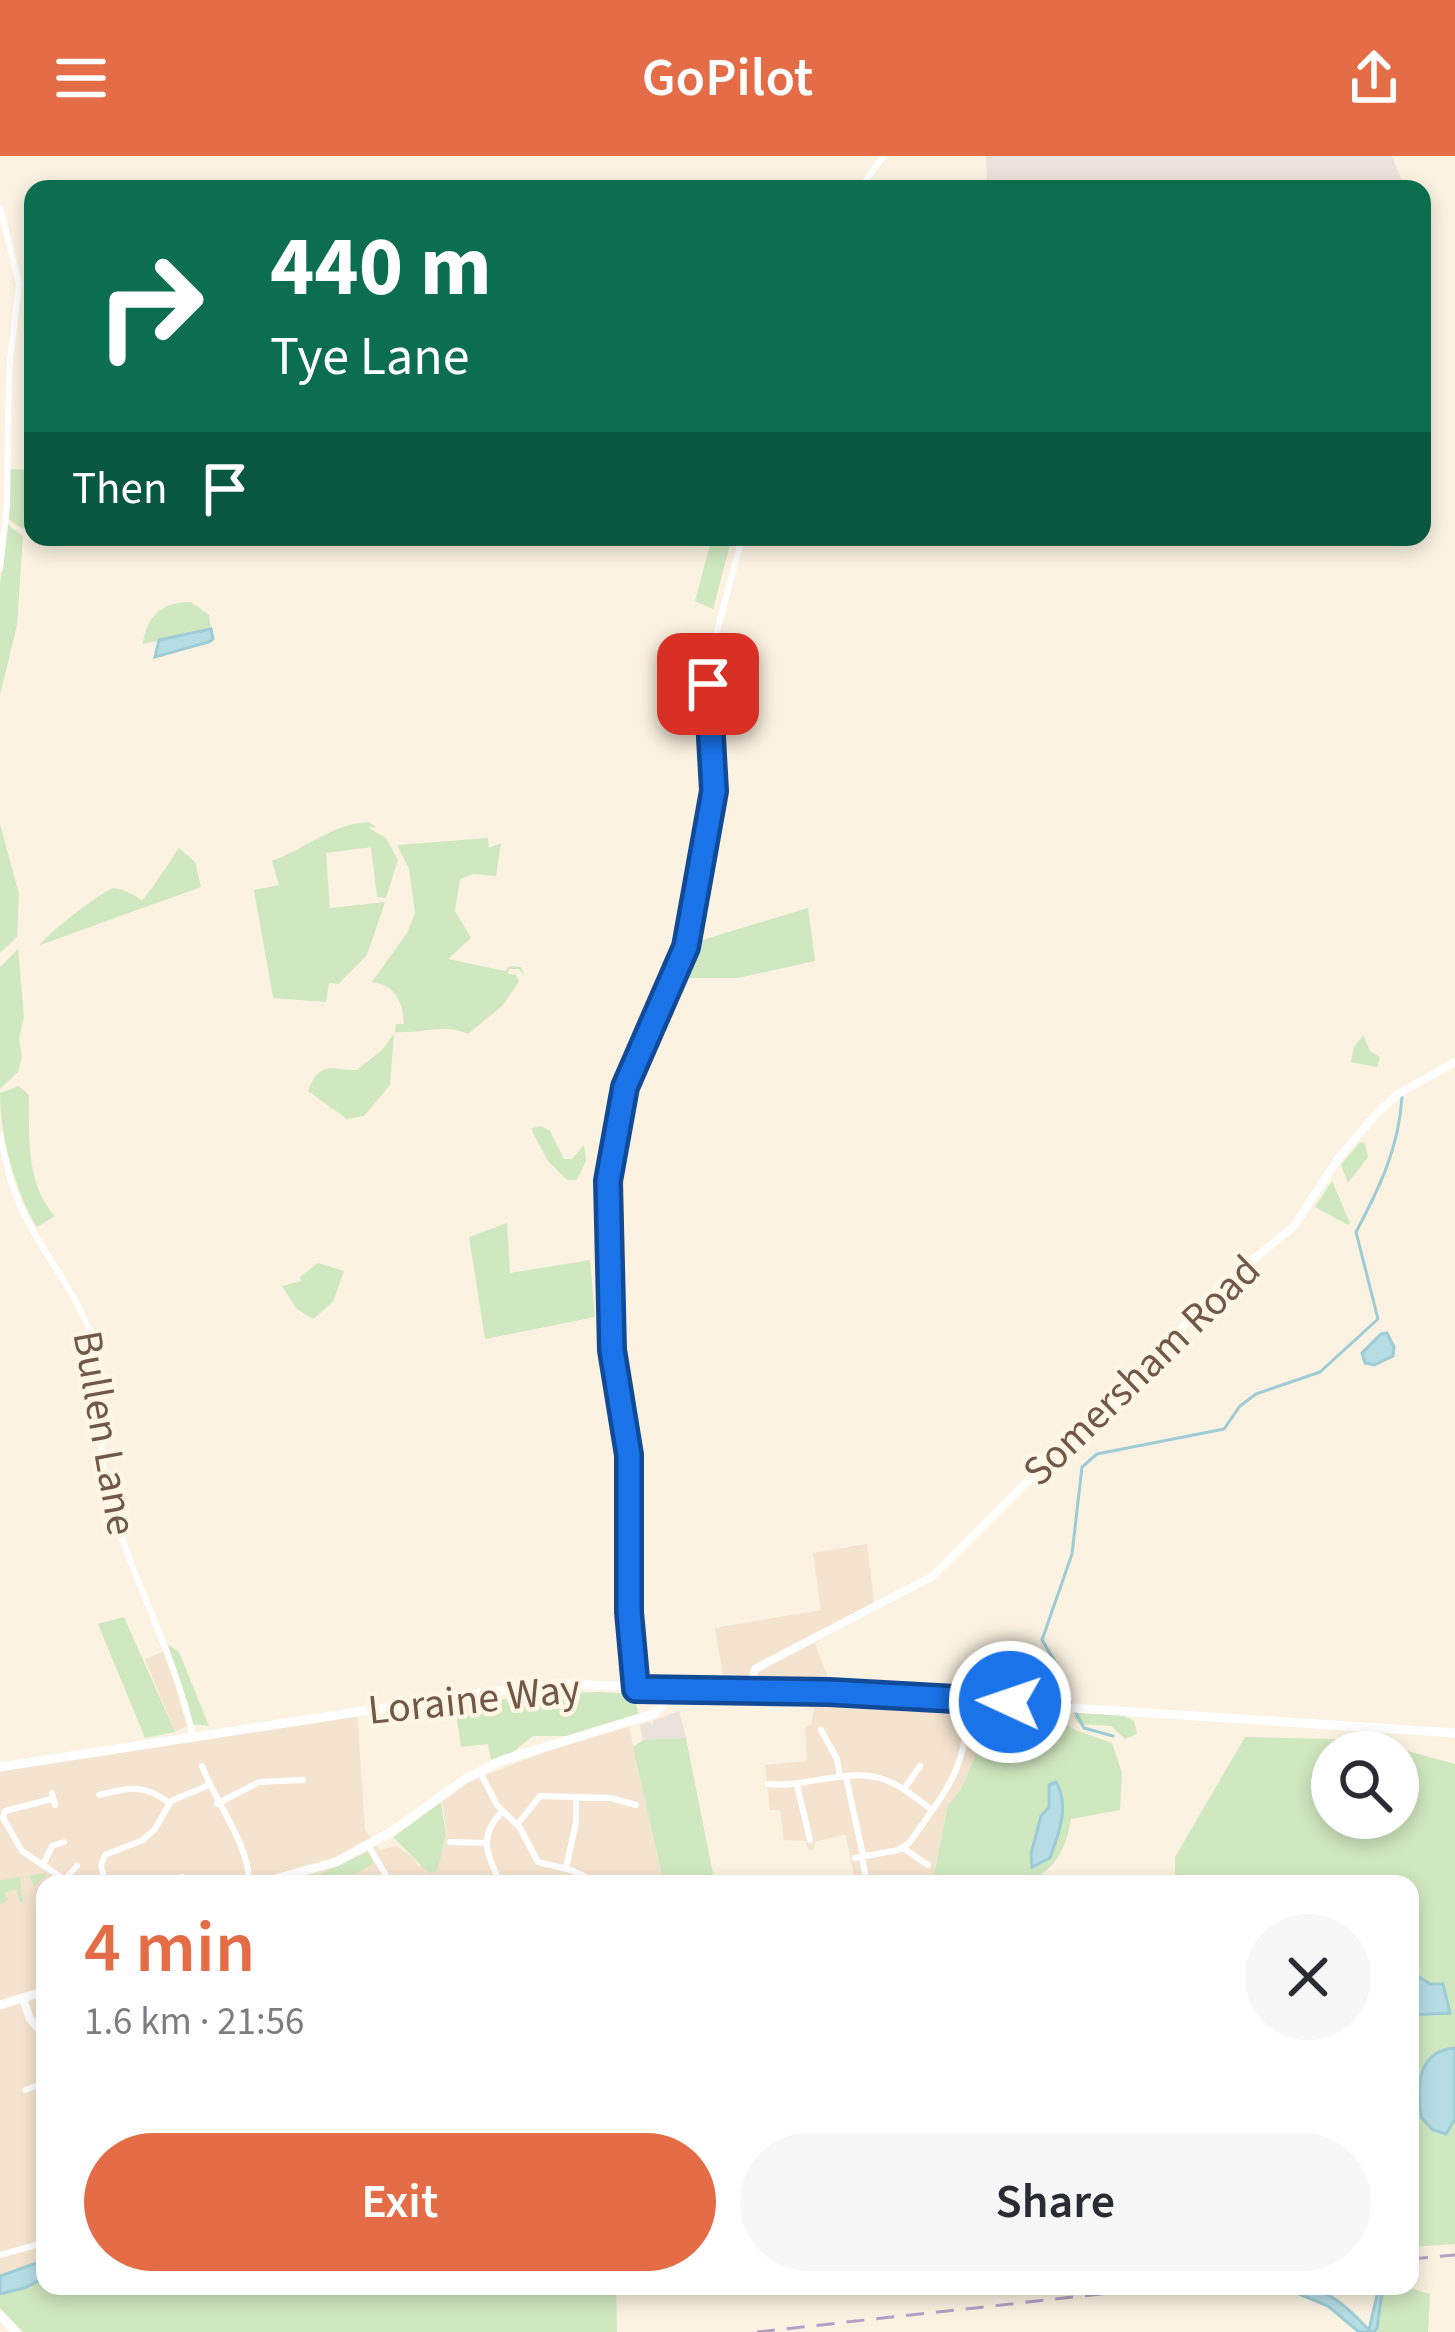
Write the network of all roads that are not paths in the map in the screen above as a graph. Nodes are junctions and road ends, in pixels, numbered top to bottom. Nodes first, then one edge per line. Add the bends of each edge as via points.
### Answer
1 (0, 207) edge
2 (740, 546) edge
3 (0, 569) edge
4 (1455, 1062) edge
5 (0, 1136) edge
6 (636, 1689) junction
7 (664, 1690) junction
8 (749, 1692) junction
9 (969, 1700) junction
10 (821, 1730) dead end
11 (1455, 1732) edge
12 (193, 1737) junction
13 (202, 1766) dead end
14 (920, 1766) dead end
15 (0, 1767) edge
16 (479, 1771) junction
17 (843, 1777) junction
18 (303, 1780) dead end
19 (768, 1784) dead end
20 (209, 1785) junction
21 (797, 1785) junction
22 (904, 1790) junction
23 (99, 1795) dead end
24 (53, 1799) dead end
25 (576, 1799) junction
26 (169, 1803) junction
27 (218, 1804) junction
28 (636, 1805) dead end
29 (932, 1810) junction
30 (502, 1812) junction
31 (517, 1825) junction
32 (810, 1840) dead end
33 (64, 1842) dead end
34 (449, 1842) dead end
35 (485, 1843) junction
36 (368, 1844) junction
37 (903, 1848) junction
38 (860, 1857) junction
39 (928, 1864) dead end
40 (43, 1865) junction
41 (77, 1866) dead end
42 (566, 1868) junction
43 (59, 1875) edge
44 (72, 1875) edge
45 (103, 1875) edge
46 (251, 1875) edge
47 (290, 1875) edge
48 (387, 1875) edge
49 (497, 1875) edge
50 (582, 1875) edge
51 (865, 1875) edge
52 (36, 1994) edge
53 (23, 1999) junction
54 (0, 2005) edge
55 (36, 2026) edge
56 (36, 2086) edge
57 (25, 2090) dead end
58 (36, 2245) edge
59 (0, 2255) edge
60 (0, 2315) edge
61 (16, 2332) edge

1 - 3 street via 19,290
2 - 6 street via 708,684 714,791 686,947 625,1087 608,1181
4 - 8 street, Somersham Road via 1398,1094 1358,1131 1294,1226 1204,1300 1133,1389 933,1576 755,1669
5 - 12 street, Bullen Lane via 21,1208 93,1340 106,1485
6 - 7 main road, Loraine Way
6 - 12 main road, Loraine Way via 558,1684
7 - 8 main road, Loraine Way
7 - 16 main road via 653,1714
8 - 9 main road, Loraine Way
9 - 11 main road, Loraine Way
9 - 29 street via 962,1762
10 - 17 street
12 - 15 main road, Loraine Way
13 - 20 street
14 - 22 street
16 - 30 street
16 - 36 main road
17 - 21 street
17 - 22 street via 879,1778
17 - 38 street
18 - 27 street via 264,1781
19 - 21 street
20 - 26 street
20 - 27 street
21 - 32 street
22 - 29 street
23 - 26 street via 139,1787
24 - 40 street via 3,1814 22,1851
25 - 28 street
25 - 31 street via 538,1796
25 - 42 street
26 - 45 street via 146,1837 103,1857
27 - 46 street
29 - 37 street
30 - 31 street
30 - 35 street
31 - 42 street via 536,1860
33 - 40 street via 52,1846
34 - 35 street
35 - 49 street
36 - 47 main road
36 - 48 street
37 - 38 street
37 - 39 street
38 - 51 street
40 - 43 street
41 - 44 street
42 - 50 street
52 - 53 main road
53 - 54 main road
53 - 55 street
56 - 57 street
58 - 59 street
60 - 61 main road

